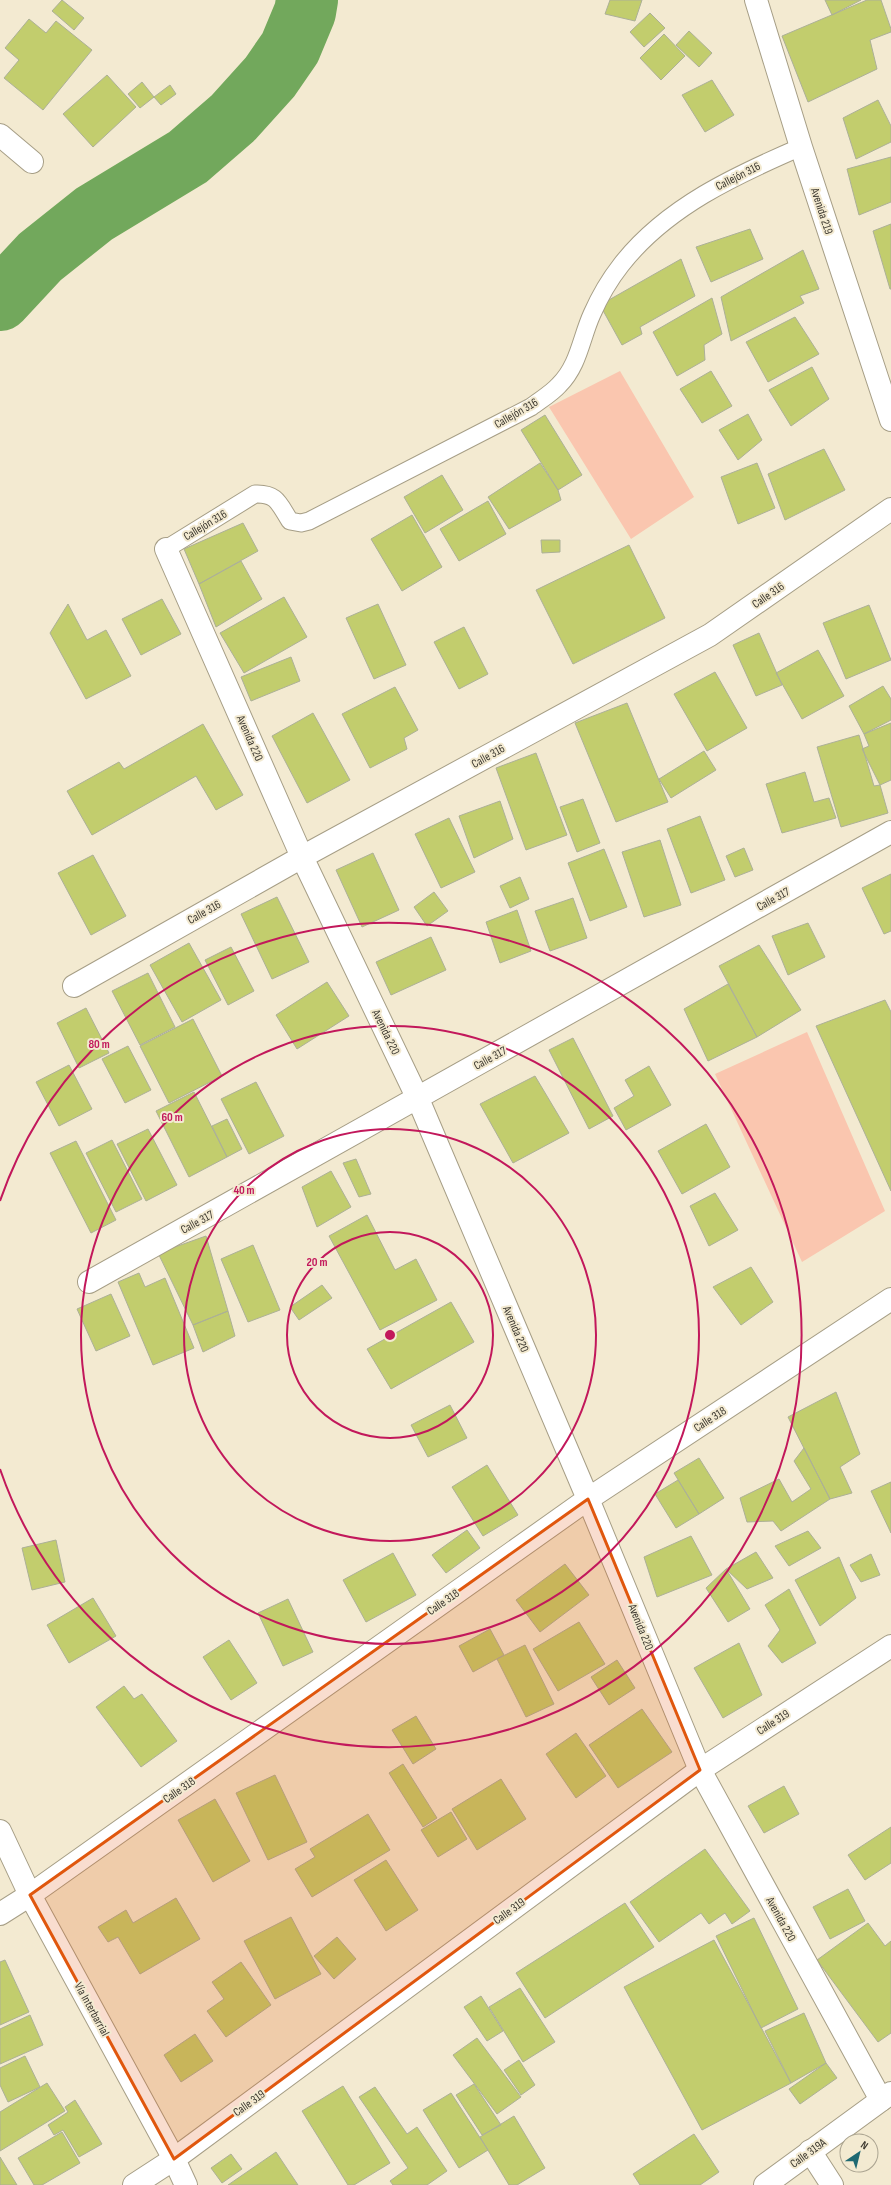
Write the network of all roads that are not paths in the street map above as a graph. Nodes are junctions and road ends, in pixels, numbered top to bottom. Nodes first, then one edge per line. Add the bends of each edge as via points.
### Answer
1 (756, 0) edge
2 (0, 135) edge
3 (801, 147) junction
4 (32, 162) dead end
5 (891, 420) edge
6 (891, 509) edge
7 (166, 549) joint
8 (891, 832) edge
9 (302, 857) junction
10 (74, 986) dead end
11 (418, 1099) junction
12 (89, 1282) dead end
13 (891, 1299) edge
14 (588, 1499) junction
15 (891, 1646) edge
16 (700, 1770) junction
17 (0, 1831) edge
18 (30, 1895) junction
19 (0, 1914) edge
20 (886, 2097) edge
21 (810, 2152) junction
22 (174, 2159) junction
23 (134, 2185) edge
24 (186, 2185) edge
25 (765, 2185) edge
26 (832, 2185) edge

1 - 3 street, Avenida 219
2 - 4 street
3 - 5 street, Avenida 219
3 - 7 lane, Callejón 316 via 727,181 696,199 656,228 621,265 592,314 575,362 567,374 559,385 530,407 309,521 290,521 276,499 266,494 255,494
6 - 9 street, Calle 316 via 710,635
7 - 9 street, Avenida 220
8 - 11 street, Calle 317
9 - 10 street, Calle 316
9 - 11 street, Avenida 220
11 - 12 street, Calle 317
11 - 14 street, Avenida 220
13 - 14 street, Calle 318
14 - 16 street, Avenida 220
14 - 18 street, Calle 318
15 - 16 street, Calle 319
16 - 20 street, Avenida 220
16 - 22 street, Calle 319
17 - 18 street, Vía Interbarrial
18 - 19 street, Calle 318
18 - 22 street, Vía Interbarrial
20 - 21 street, Calle 319A
21 - 25 street, Calle 319A
21 - 26 street
22 - 23 street, Calle 319
22 - 24 street, Vía Interbarrial

